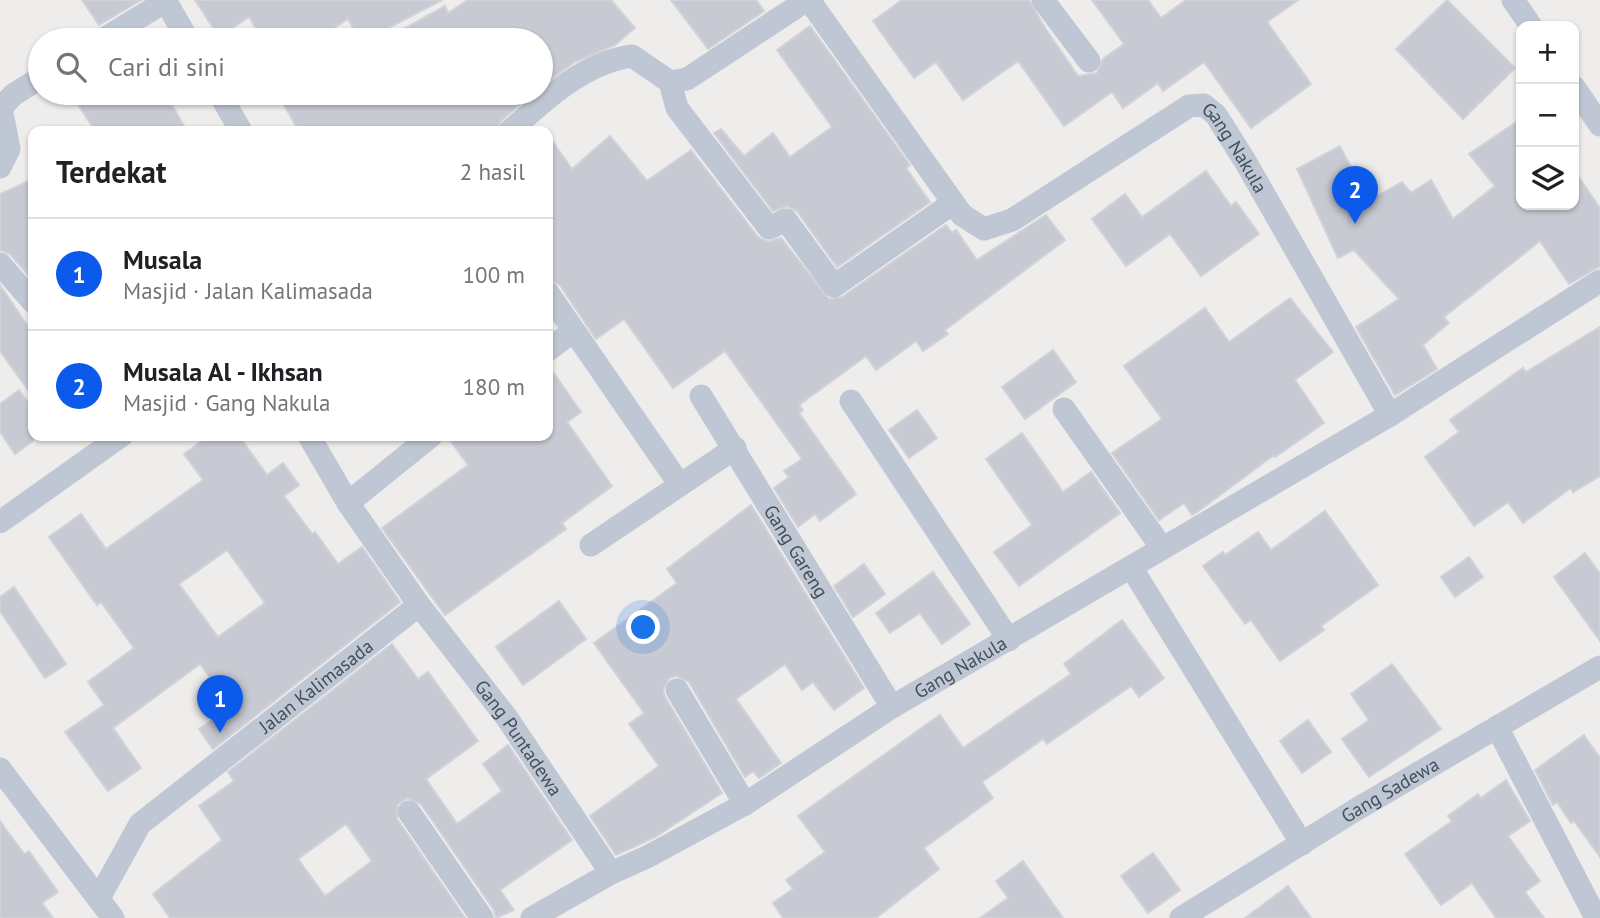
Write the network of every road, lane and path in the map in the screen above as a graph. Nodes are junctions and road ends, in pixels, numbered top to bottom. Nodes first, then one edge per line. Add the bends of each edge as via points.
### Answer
1 (808, 0) edge
2 (1044, 0) edge
3 (1513, 0) edge
4 (165, 1) edge
5 (1528, 21) edge
6 (121, 28) edge
7 (181, 28) edge
8 (1089, 61) dead end
9 (670, 82) junction
10 (28, 86) edge
11 (553, 93) edge
12 (1579, 95) edge
13 (226, 105) edge
14 (539, 105) edge
15 (1600, 125) edge
16 (238, 126) edge
17 (516, 126) edge
18 (0, 167) edge
19 (953, 203) junction
20 (0, 264) edge
21 (1600, 281) edge
22 (28, 296) edge
23 (553, 301) edge
24 (572, 332) junction
25 (553, 346) edge
26 (701, 396) dead end
27 (852, 401) dead end
28 (1064, 409) dead end
29 (1391, 415) junction
30 (114, 441) edge
31 (312, 441) edge
32 (424, 441) edge
33 (735, 448) junction
34 (680, 485) junction
35 (348, 503) junction
36 (0, 522) edge
37 (591, 545) dead end
38 (1162, 548) junction
39 (1131, 566) junction
40 (419, 605) junction
41 (1009, 639) junction
42 (1600, 667) edge
43 (677, 691) dead end
44 (892, 707) junction
45 (1497, 727) junction
46 (0, 769) edge
47 (745, 804) junction
48 (410, 812) dead end
49 (1302, 844) junction
50 (611, 873) junction
51 (99, 898) junction
52 (113, 918) edge
53 (482, 918) edge
54 (532, 918) edge
55 (1181, 918) edge
56 (1596, 918) edge

1 - 9 street via 687,79
1 - 19 street
2 - 8 street
3 - 5 street
4 - 6 street
4 - 7 street
9 - 11 street via 632,57 612,59
9 - 19 street via 677,108 769,228 786,220 834,286
10 - 18 street via 1,108 9,149
12 - 15 street
13 - 16 street
14 - 17 street
19 - 29 street, Gang Nakula via 971,223 984,229 996,227 1189,106 1204,105 1216,115 1245,161
20 - 22 street
21 - 29 street, Gang Nakula
23 - 24 street
24 - 25 street
24 - 34 street
26 - 33 street, Gang Gareng
27 - 41 street
28 - 38 street
29 - 38 street, Gang Nakula
30 - 36 street
31 - 35 street
32 - 35 street
33 - 34 street
33 - 44 street, Gang Gareng
34 - 37 street
35 - 40 street
38 - 39 street, Gang Nakula
39 - 41 street, Gang Nakula
39 - 49 street
40 - 50 street, Gang Puntadewa via 507,718
40 - 51 street, Jalan Kalimasada via 140,824
41 - 44 street, Gang Nakula
42 - 45 street, Gang Sadewa
43 - 47 street
44 - 47 street, Gang Nakula
45 - 49 street, Gang Sadewa
45 - 56 street
46 - 51 street
47 - 50 street, Gang Nakula
48 - 53 street
49 - 55 street, Gang Sadewa
50 - 54 street, Gang Nakula
51 - 52 street

